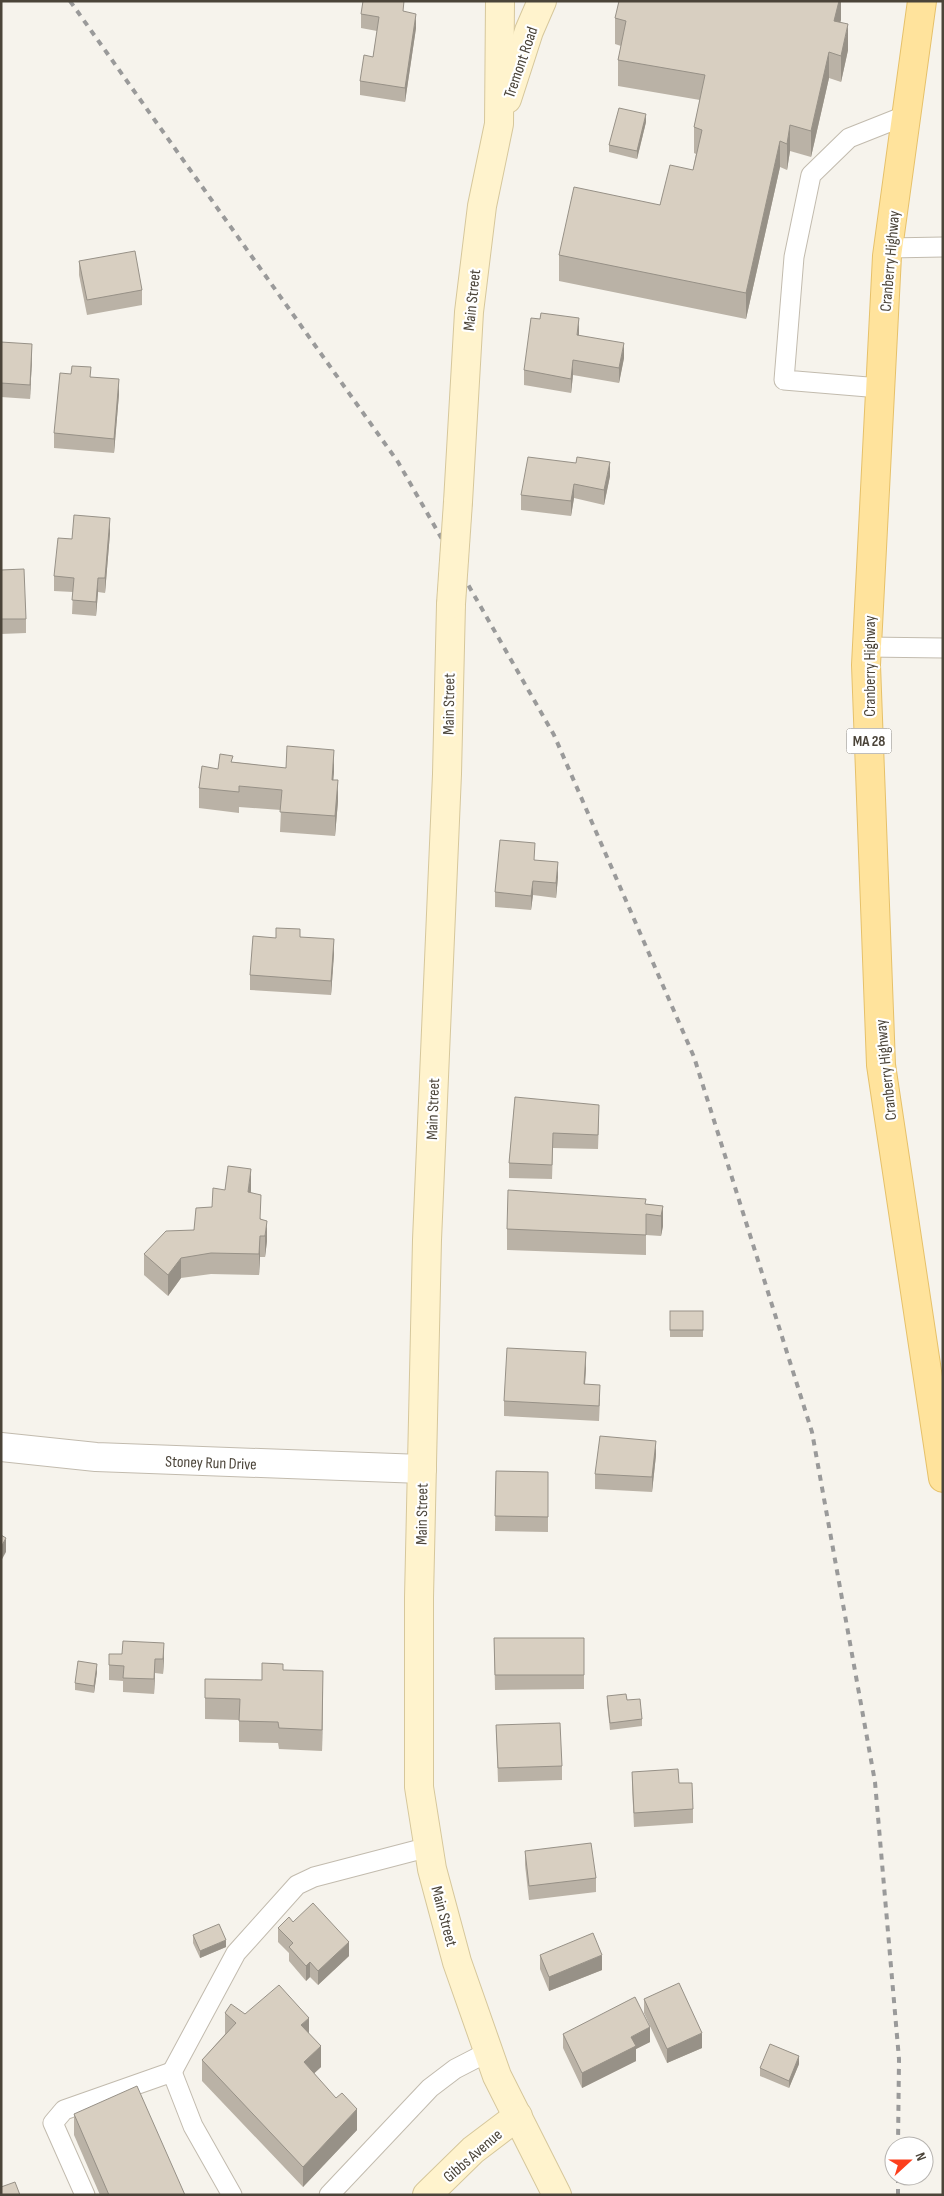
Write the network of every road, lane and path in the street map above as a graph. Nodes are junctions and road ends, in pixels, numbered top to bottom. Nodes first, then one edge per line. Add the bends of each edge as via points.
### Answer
1 (500, 1) edge
2 (542, 1) edge
3 (922, 1) edge
4 (906, 115) junction
5 (499, 124) junction
6 (943, 247) edge
7 (888, 248) junction
8 (880, 388) junction
9 (867, 647) junction
10 (943, 648) edge
11 (1, 1447) edge
12 (422, 1469) junction
13 (943, 1478) edge
14 (429, 1847) junction
15 (488, 2052) junction
16 (172, 2072) junction
17 (518, 2116) junction
18 (85, 2195) edge
19 (232, 2195) edge
20 (329, 2195) edge
21 (427, 2195) edge
22 (557, 2195) edge

1 - 5 main road, Main Street
2 - 5 main road, Tremont Road
3 - 4 main road, Cranberry Highway / MA 28
4 - 7 main road, Cranberry Highway / MA 28
4 - 8 lane via 849,138 811,175 794,257 784,380
5 - 12 main road, Main Street, bridge via 482,206 469,312 450,604
6 - 7 lane
7 - 8 main road, Cranberry Highway / MA 28
8 - 9 main road, Cranberry Highway / MA 28
9 - 10 lane
9 - 13 main road, Cranberry Highway / MA 28 via 881,1065
11 - 12 street, Stoney Run Drive via 96,1458
12 - 14 main road, Main Street via 419,1787
14 - 15 main road, Main Street via 457,1962
14 - 16 lane via 314,1877 297,1885 236,1954
15 - 17 main road, Main Street
15 - 20 lane via 455,2069 430,2088
16 - 18 lane via 64,2110 53,2123
16 - 19 lane via 193,2126
17 - 21 main road, Gibbs Avenue via 473,2150
17 - 22 main road, Main Street

